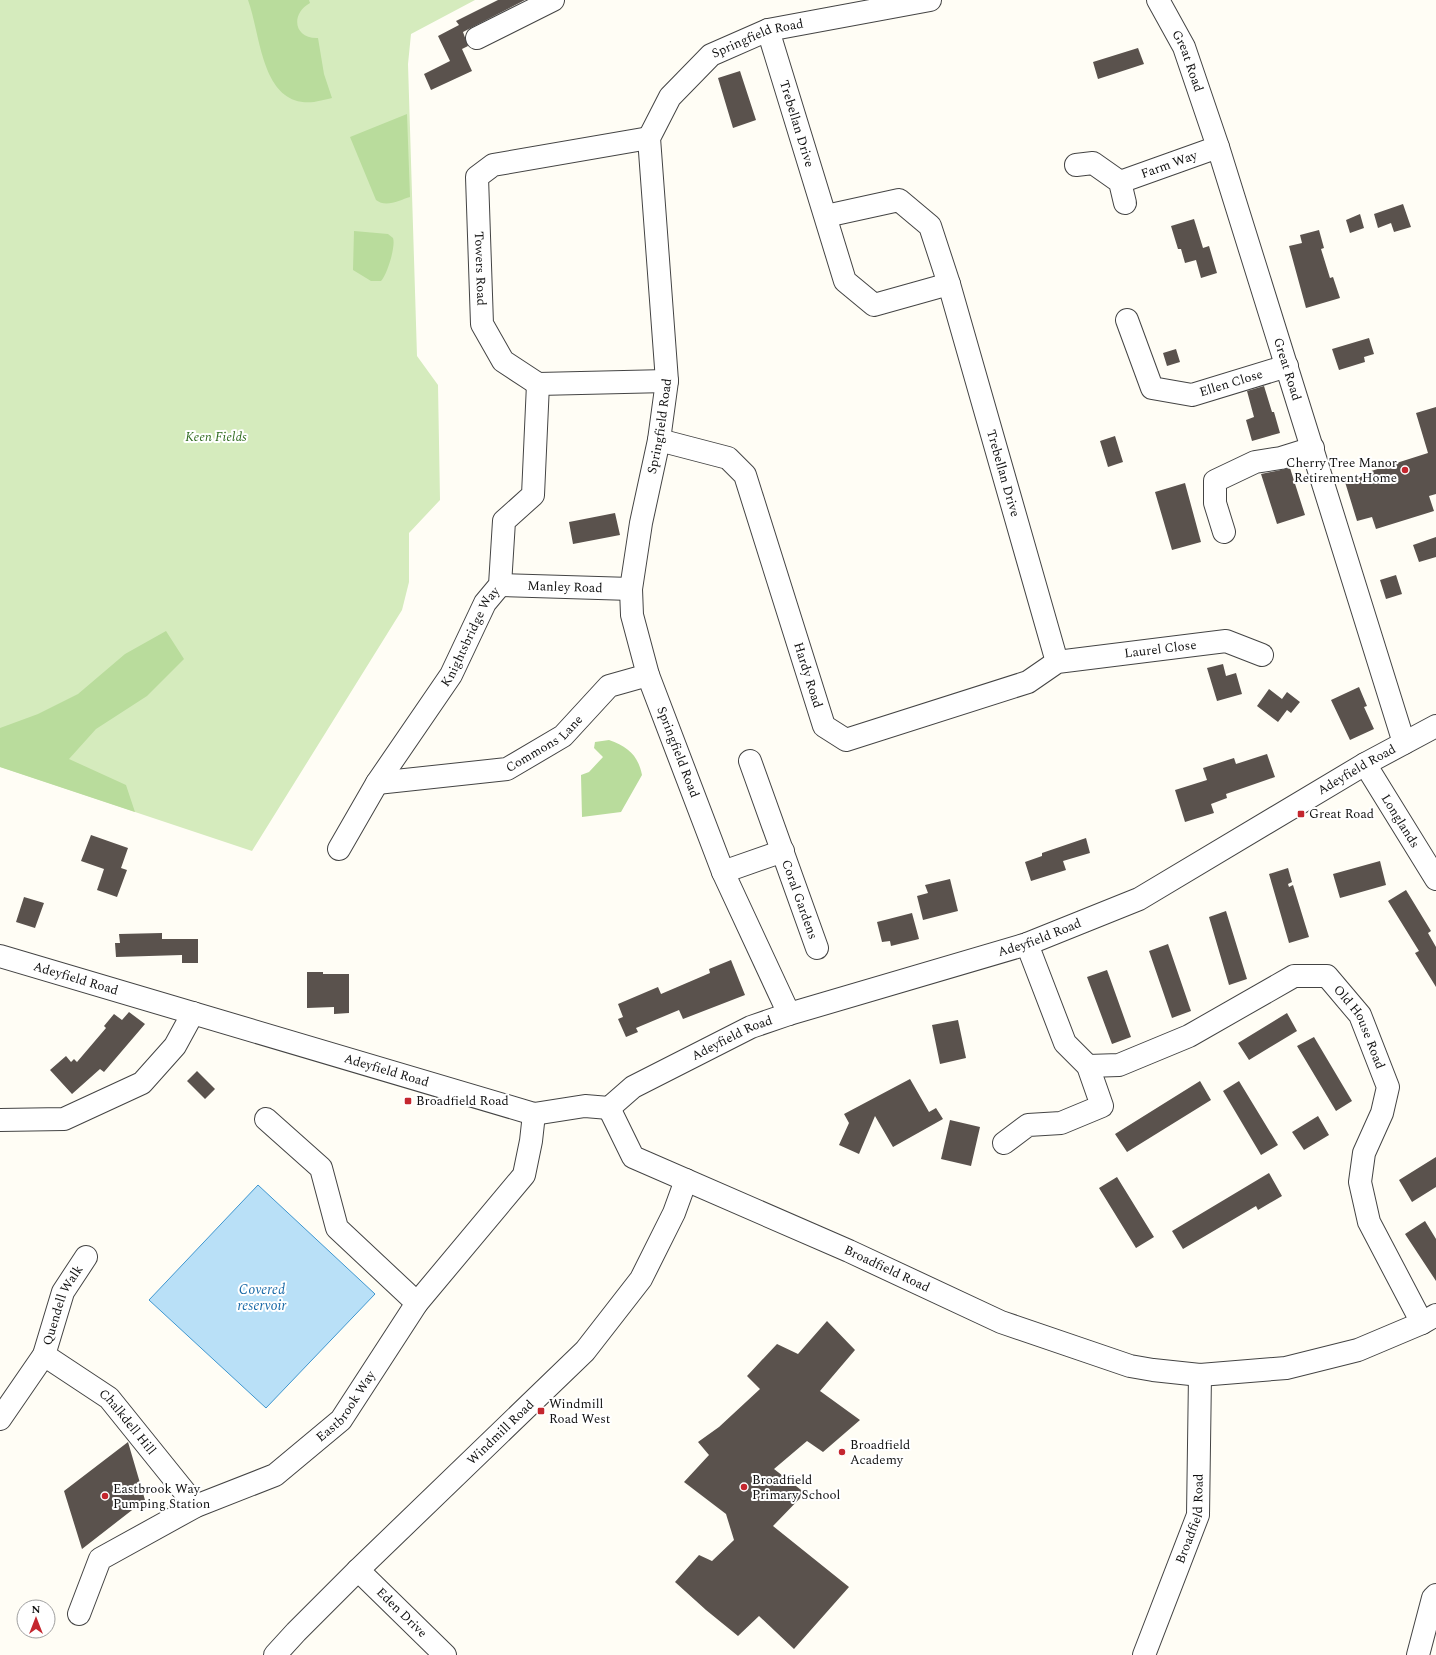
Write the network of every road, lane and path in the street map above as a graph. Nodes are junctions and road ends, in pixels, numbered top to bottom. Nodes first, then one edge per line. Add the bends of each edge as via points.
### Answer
1 (553, 0) edge
2 (930, 0) edge
3 (1158, 0) edge
4 (768, 30) junction
5 (476, 38) dead end
6 (649, 138) junction
7 (1218, 147) junction
8 (1076, 165) dead end
9 (1120, 182) junction
10 (1126, 203) dead end
11 (826, 216) junction
12 (949, 284) junction
13 (1127, 320) dead end
14 (1287, 366) junction
15 (667, 381) junction
16 (538, 384) junction
17 (659, 440) junction
18 (1313, 448) junction
19 (1224, 532) dead end
20 (500, 585) junction
21 (631, 588) junction
22 (1262, 655) dead end
23 (1057, 662) junction
24 (648, 674) junction
25 (1436, 726) edge
26 (1404, 743) junction
27 (750, 760) dead end
28 (1365, 764) junction
29 (377, 783) junction
30 (340, 849) dead end
31 (783, 851) junction
32 (723, 872) junction
33 (1436, 878) edge
34 (1027, 944) junction
35 (817, 948) dead end
36 (0, 956) edge
37 (193, 1013) junction
38 (788, 1014) junction
39 (1088, 1066) junction
40 (609, 1108) junction
41 (534, 1114) junction
42 (266, 1119) dead end
43 (0, 1120) edge
44 (1004, 1143) dead end
45 (686, 1180) junction
46 (86, 1257) dead end
47 (417, 1303) junction
48 (1429, 1319) edge
49 (44, 1355) junction
50 (1200, 1375) junction
51 (0, 1419) edge
52 (196, 1506) junction
53 (358, 1570) junction
54 (1436, 1595) edge
55 (80, 1614) dead end
56 (275, 1655) edge
57 (445, 1655) edge
58 (1144, 1655) edge
59 (1418, 1655) edge

1 - 5 street
2 - 4 street, Springfield Road
3 - 7 street, Great Road via 1184,47
4 - 6 street, Springfield Road via 711,55 670,96
4 - 11 street, Trebellan Drive
6 - 15 street, Springfield Road
6 - 16 street, Towers Road via 493,165 477,177 482,324 503,361
7 - 9 street, Farm Way
7 - 14 street, Great Road
8 - 9 street via 1093,163
9 - 10 street
11 - 12 street, Trebellan Drive via 899,200 930,226
11 - 12 street, Trebellan Drive via 845,281 874,305
12 - 23 street, Trebellan Drive
13 - 14 street, Ellen Close via 1152,388 1192,395
14 - 18 street, Great Road
15 - 16 street
15 - 17 street, Springfield Road
16 - 20 street, Knightsbridge Way via 533,495 504,521
17 - 21 street, Springfield Road via 641,523
17 - 23 street, Hardy Road via 728,458 745,475 824,726 846,740 1028,682
18 - 19 street via 1281,458 1255,462 1215,481 1214,503
18 - 26 street, Great Road
20 - 21 street, Manley Road
20 - 29 street, Knightsbridge Way via 485,603 451,675
21 - 24 street, Springfield Road via 632,615
22 - 23 street, Laurel Close via 1226,641
24 - 29 street, Commons Lane via 609,686 563,736 507,769
24 - 32 street, Springfield Road
25 - 26 street, Adeyfield Road
26 - 28 street, Adeyfield Road
27 - 31 street, Coral Gardens
28 - 33 street, Longlands
28 - 34 street, Adeyfield Road via 1139,899
29 - 30 street, Knightsbridge Way
31 - 32 street, Coral Gardens
31 - 35 street, Coral Gardens
32 - 38 street, Springfield Road
34 - 38 street, Adeyfield Road
34 - 39 street via 1065,1043
36 - 37 street, Adeyfield Road
37 - 41 street, Adeyfield Road
37 - 43 street via 175,1046 142,1083 64,1119
38 - 40 street, Adeyfield Road via 751,1027 633,1087
39 - 44 street via 1102,1106 1061,1122 1028,1125
39 - 48 street, Old House Road via 1119,1065 1189,1036 1294,976 1327,976 1360,1015 1388,1088 1382,1113 1364,1153 1360,1182 1369,1222
40 - 41 street, Adeyfield Road via 585,1106
40 - 45 street, Broadfield Road via 632,1157
41 - 47 street, Eastbrook Way via 524,1175
42 - 47 street via 321,1168 337,1228
45 - 50 street, Broadfield Road via 849,1251 1000,1322 1130,1366
45 - 53 street, Windmill Road via 674,1213 641,1279 585,1351
46 - 49 street, Quendell Walk via 63,1292
47 - 52 street, Eastbrook Way via 341,1420 275,1475
48 - 50 street, Broadfield Road via 1358,1350 1286,1368
49 - 51 street, Quendell Walk
49 - 52 street, Chalkdell Hill via 109,1398
50 - 58 street, Broadfield Road via 1198,1515
52 - 55 street, Eastbrook Way via 100,1558
53 - 56 street, Windmill Road
53 - 57 street, Eden Drive
54 - 59 street via 1433,1598

